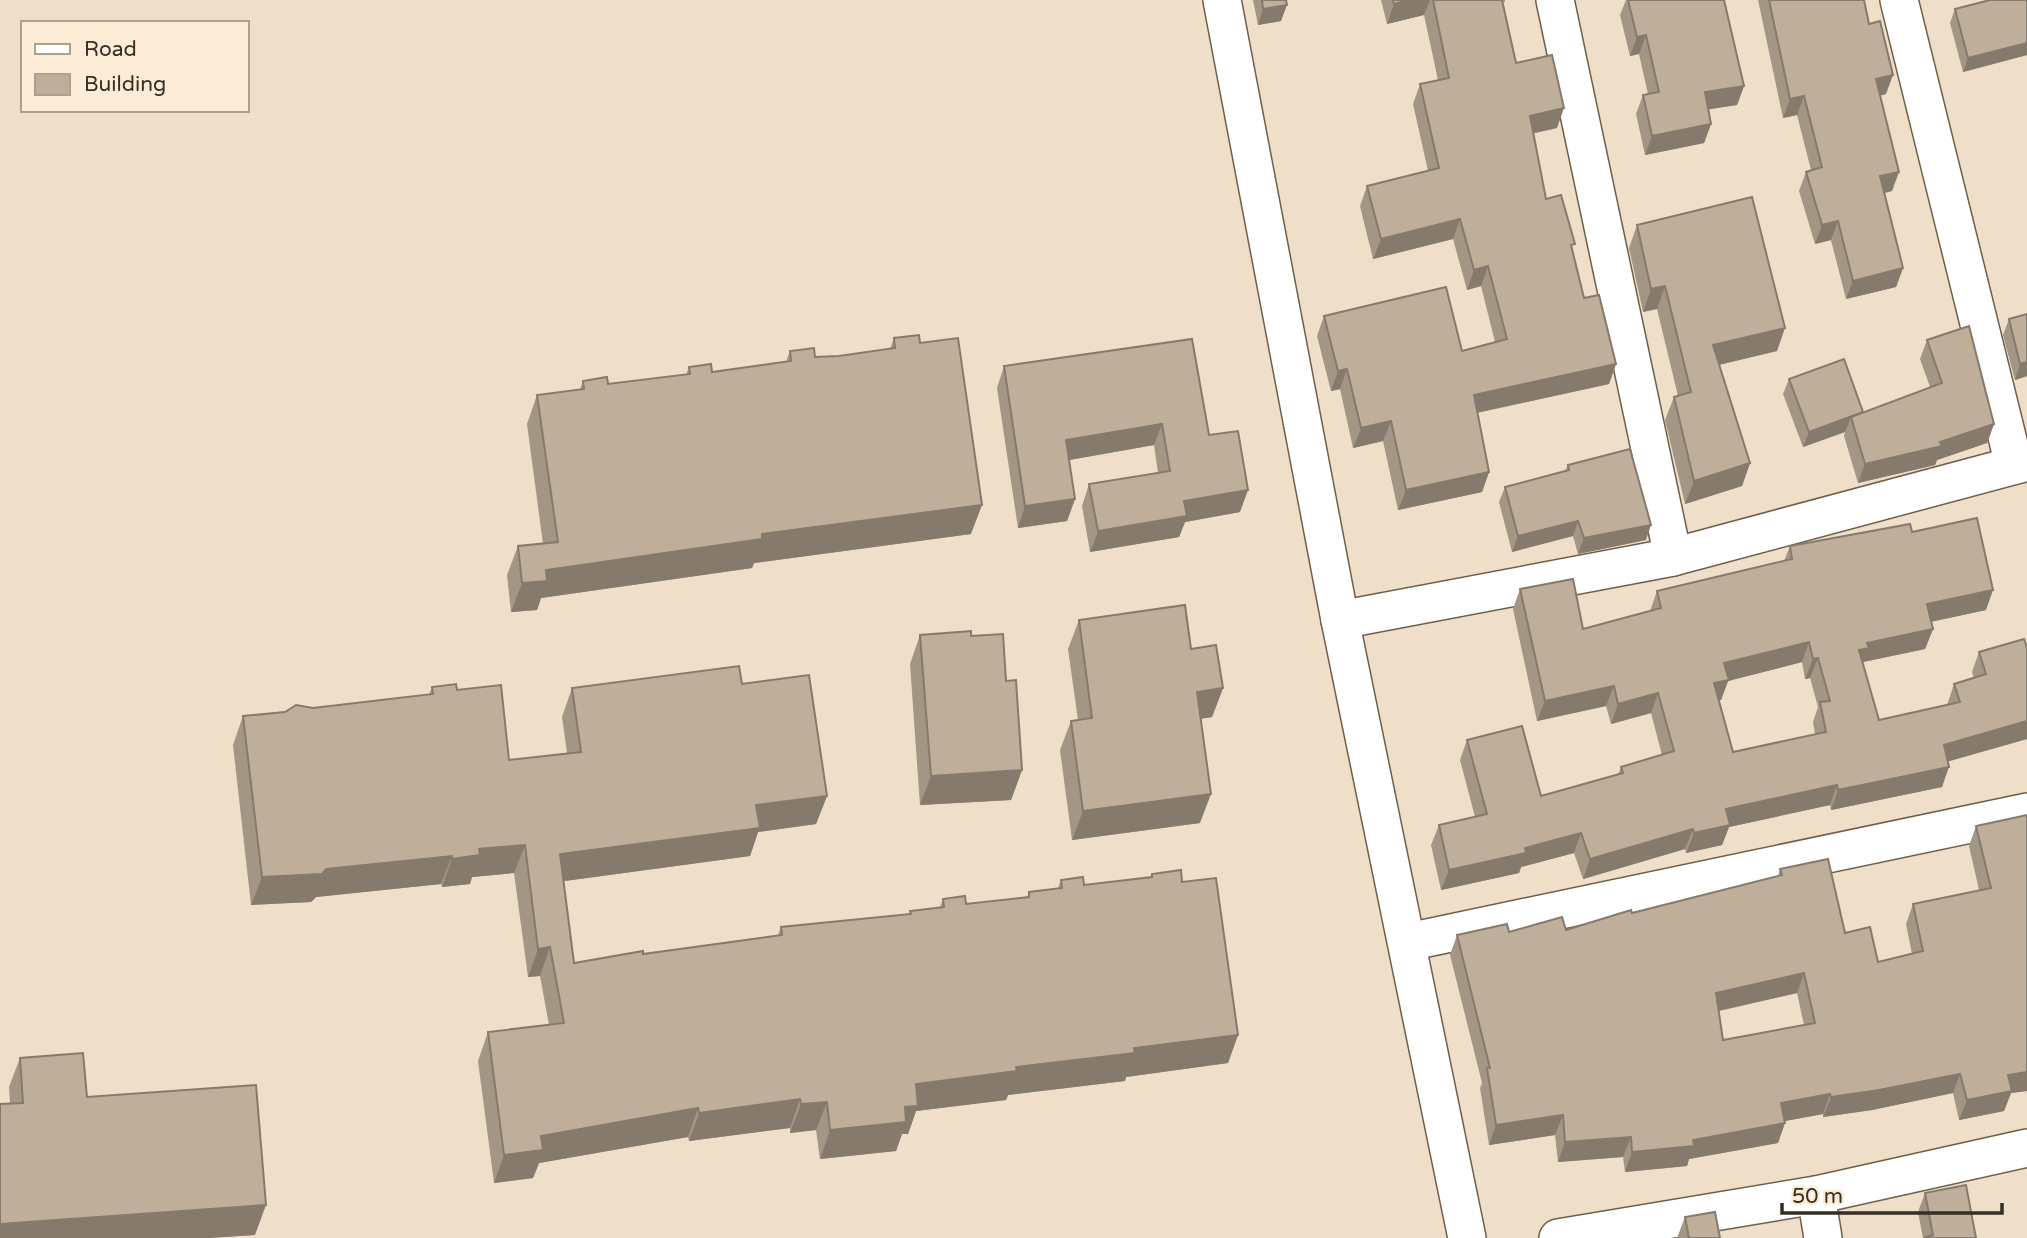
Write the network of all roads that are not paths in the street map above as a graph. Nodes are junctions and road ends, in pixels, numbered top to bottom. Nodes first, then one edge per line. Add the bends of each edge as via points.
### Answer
1 (1222, 0) edge
2 (1555, 0) edge
3 (1899, 0) edge
4 (2021, 464) edge
5 (1673, 557) junction
6 (1340, 620) junction
7 (2027, 812) edge
8 (1408, 942) junction
9 (2027, 1148) edge
10 (1815, 1195) junction
11 (1467, 1238) edge
12 (1558, 1238) edge
13 (1823, 1238) edge

1 - 6 street
2 - 5 street
3 - 4 street
4 - 5 street
5 - 6 street
6 - 8 street
7 - 8 street
8 - 11 street
9 - 10 street
10 - 12 street
10 - 13 street

